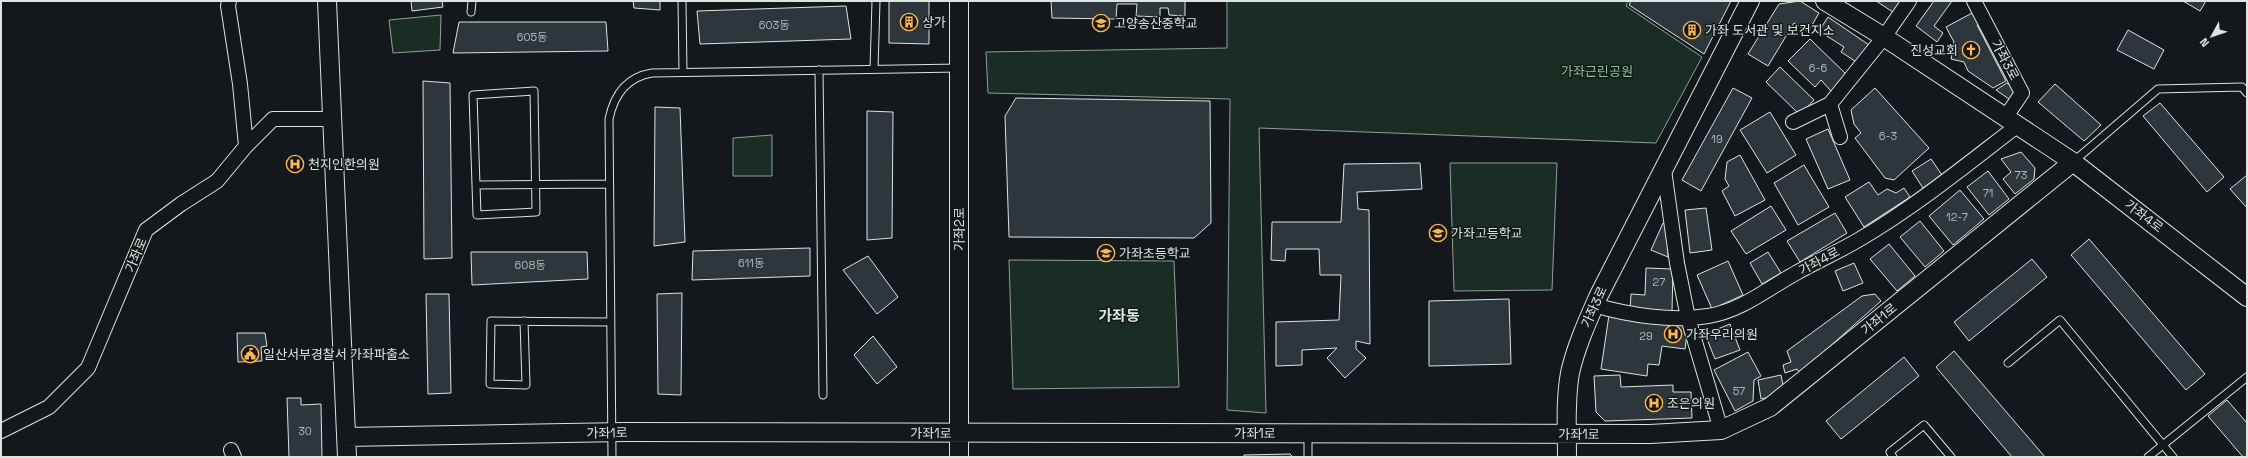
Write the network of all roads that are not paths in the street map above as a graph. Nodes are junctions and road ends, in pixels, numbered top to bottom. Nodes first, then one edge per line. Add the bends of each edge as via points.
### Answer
1 (229, 1) edge
2 (327, 1) edge
3 (472, 1) edge
4 (682, 1) edge
5 (876, 1) edge
6 (959, 1) edge
7 (1750, 1) edge
8 (1824, 1) edge
9 (1909, 1) edge
10 (1974, 1) edge
11 (471, 12) dead end
12 (1884, 38) junction
13 (959, 68) junction
14 (874, 69) junction
15 (819, 70) junction
16 (683, 72) junction
17 (2247, 93) edge
18 (1830, 104) junction
19 (332, 119) junction
20 (1793, 122) dead end
21 (2011, 122) junction
22 (1840, 137) dead end
23 (246, 146) junction
24 (2073, 162) junction
25 (1664, 170) junction
26 (609, 184) junction
27 (477, 185) junction
28 (536, 185) junction
29 (2247, 297) edge
30 (1594, 305) junction
31 (1688, 318) junction
32 (524, 321) junction
33 (610, 322) junction
34 (2008, 363) dead end
35 (2247, 378) edge
36 (823, 395) dead end
37 (1720, 430) junction
38 (1, 431) edge
39 (612, 432) junction
40 (960, 432) junction
41 (1308, 432) junction
42 (1567, 435) junction
43 (346, 437) junction
44 (2164, 444) junction
45 (347, 457) edge
46 (612, 457) edge
47 (959, 457) edge
48 (1308, 457) edge
49 (1567, 457) edge
50 (1893, 457) edge
51 (1951, 457) edge
52 (2148, 457) edge
53 (2173, 457) edge

1 - 23 street
2 - 19 street
3 - 11 lane
4 - 16 lane
5 - 14 lane
6 - 13 street, 가좌2로
7 - 25 street, 가좌3로
8 - 12 street, 가좌4로
9 - 12 street
10 - 21 street, 가좌3로 via 2022,93
12 - 18 street
12 - 21 street, 가좌4로
13 - 14 lane
13 - 40 street, 가좌2로
14 - 15 lane
15 - 16 lane
15 - 36 lane
16 - 26 lane via 640,75 619,93 612,105 609,119
17 - 24 lane via 2242,87 2158,89
18 - 20 street
18 - 22 street
19 - 23 street, 가좌로 via 273,119
19 - 43 street
21 - 24 street, 가좌4로
21 - 31 street, 가좌4로 via 1954,176 1861,238 1796,272 1734,310
23 - 38 street, 가좌로 via 217,181 146,230 88,368 48,407
24 - 29 street, 가좌4로
24 - 37 street, 가좌1로 via 1770,407
25 - 30 street, 가좌3로
25 - 31 street via 1677,263
26 - 28 lane
26 - 33 lane
27 - 28 lane
27 - 28 lane via 477,215 536,212
27 - 28 lane via 473,95 534,91
30 - 31 street, 가좌4로 via 1621,313
30 - 42 street, 가좌3로 via 1570,374
31 - 37 street
32 - 32 lane via 491,321 490,384 526,385
32 - 33 lane
33 - 39 lane
34 - 44 lane via 2060,320
35 - 44 lane
37 - 42 street, 가좌1로
39 - 40 street, 가좌1로
39 - 43 street, 가좌1로
39 - 46 lane
40 - 41 street, 가좌1로
40 - 47 street, 가좌2로
41 - 42 street, 가좌1로
41 - 48 lane
42 - 49 street, 가좌3로
43 - 45 street
44 - 52 lane
44 - 53 lane
50 - 51 lane via 1890,452 1924,425

